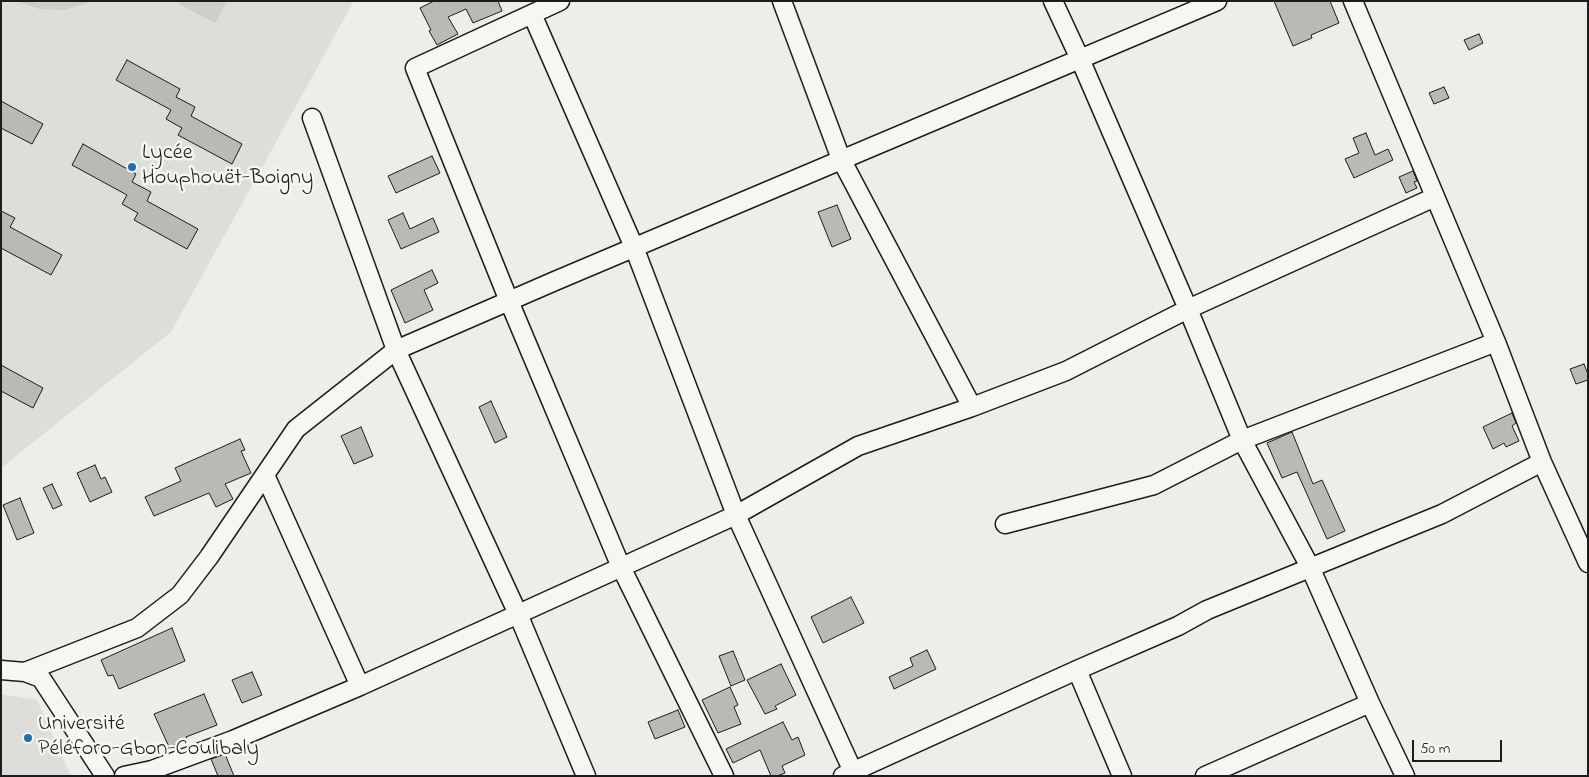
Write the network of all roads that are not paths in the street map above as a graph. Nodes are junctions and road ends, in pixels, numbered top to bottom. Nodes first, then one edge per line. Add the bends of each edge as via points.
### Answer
1 (560, 1) edge
2 (782, 1) edge
3 (1053, 1) edge
4 (1217, 1) edge
5 (1352, 1) edge
6 (1197, 5) edge
7 (532, 14) junction
8 (1080, 59) junction
9 (312, 118) dead end
10 (841, 159) junction
11 (1436, 196) junction
12 (634, 247) junction
13 (508, 302) junction
14 (1188, 309) junction
15 (1496, 342) junction
16 (396, 350) junction
17 (972, 407) junction
18 (1242, 440) junction
19 (1542, 462) junction
20 (265, 474) junction
21 (736, 515) junction
22 (1005, 524) dead end
23 (1588, 563) edge
24 (621, 567) junction
25 (1310, 567) junction
26 (518, 614) junction
27 (1, 670) edge
28 (1077, 670) junction
29 (25, 672) junction
30 (360, 686) junction
31 (1370, 703) junction
32 (850, 774) edge
33 (105, 776) edge
34 (124, 776) edge
35 (586, 776) edge
36 (724, 776) edge
37 (1122, 776) edge
38 (1205, 776) edge
39 (1405, 776) edge

1 - 7 street
2 - 10 street
3 - 8 street
4 - 6 street
5 - 11 street
6 - 8 street
7 - 12 street
7 - 13 street via 415,68
8 - 10 street
8 - 14 street
9 - 16 street
10 - 12 street
10 - 17 street
11 - 14 street
11 - 15 street
12 - 13 street
12 - 21 street
13 - 16 street
13 - 24 street
14 - 17 street via 1066,371
14 - 18 street
15 - 18 street
15 - 19 street
16 - 20 street via 296,429
16 - 26 street
17 - 21 street via 858,446
18 - 22 street via 1154,485
18 - 25 street
19 - 23 street
19 - 25 street via 1442,514
20 - 29 street via 180,595 137,628
20 - 30 street
21 - 24 street
21 - 32 street
24 - 26 street
24 - 36 street
25 - 28 street
25 - 31 street
26 - 30 street
26 - 35 street
27 - 29 street
28 - 32 street
28 - 37 street
29 - 33 street via 41,678
30 - 34 street via 233,740 152,770
31 - 38 street
31 - 39 street

